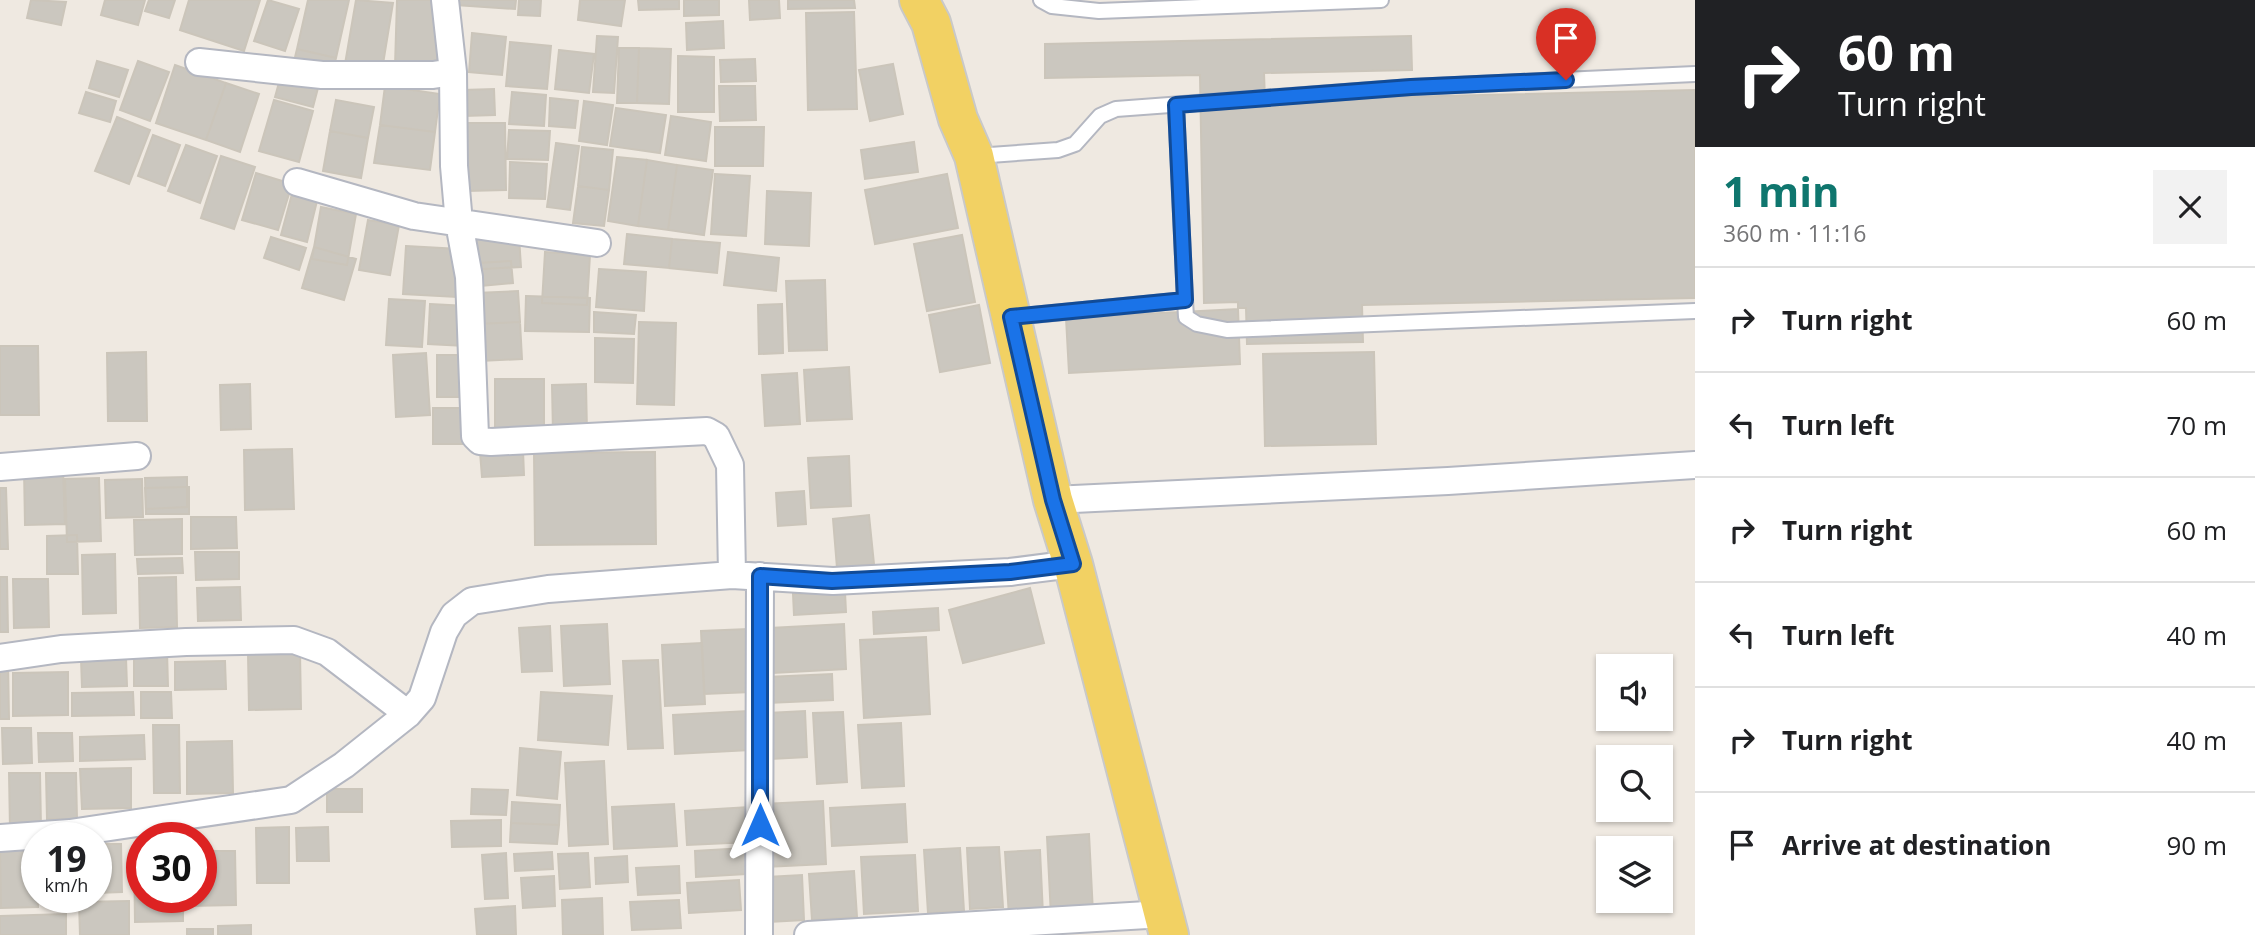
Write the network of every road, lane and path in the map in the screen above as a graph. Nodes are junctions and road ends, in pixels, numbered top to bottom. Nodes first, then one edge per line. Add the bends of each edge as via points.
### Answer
1 (445, 0) edge
2 (1041, 0) edge
3 (1381, 0) edge
4 (928, 8) edge
5 (199, 62) dead end
6 (453, 72) junction
7 (1695, 74) edge
8 (1176, 105) junction
9 (974, 156) junction
10 (297, 182) dead end
11 (459, 223) junction
12 (597, 243) dead end
13 (1185, 300) junction
14 (1695, 311) edge
15 (1011, 317) junction
16 (137, 456) dead end
17 (1695, 465) edge
18 (0, 467) edge
19 (1053, 500) junction
20 (1073, 564) junction
21 (732, 575) junction
22 (760, 576) junction
23 (0, 658) edge
24 (408, 714) junction
25 (0, 838) edge
26 (1166, 925) edge
27 (759, 935) edge
28 (808, 935) edge

1 - 6 street
2 - 3 lane via 1052,6 1099,11
4 - 9 main road via 958,119
5 - 6 street via 323,75
6 - 11 street
7 - 8 lane via 1411,87
8 - 9 lane via 1116,109 1100,116 1074,144 1058,150
8 - 13 lane
9 - 15 main road
10 - 11 street via 414,216
11 - 12 street
11 - 21 street via 469,277 475,436 480,442 491,442 707,431 716,436 730,465
13 - 14 lane via 1186,317 1227,330
13 - 15 lane
15 - 19 main road
16 - 18 street
17 - 19 street
19 - 20 main road
20 - 22 street via 1010,572 832,581
20 - 26 main road
21 - 22 street
21 - 24 street via 548,589 472,601 454,615 444,632 422,698
22 - 27 street
23 - 24 street via 61,649 294,640 327,652
24 - 25 street via 291,800 70,833
26 - 28 street

